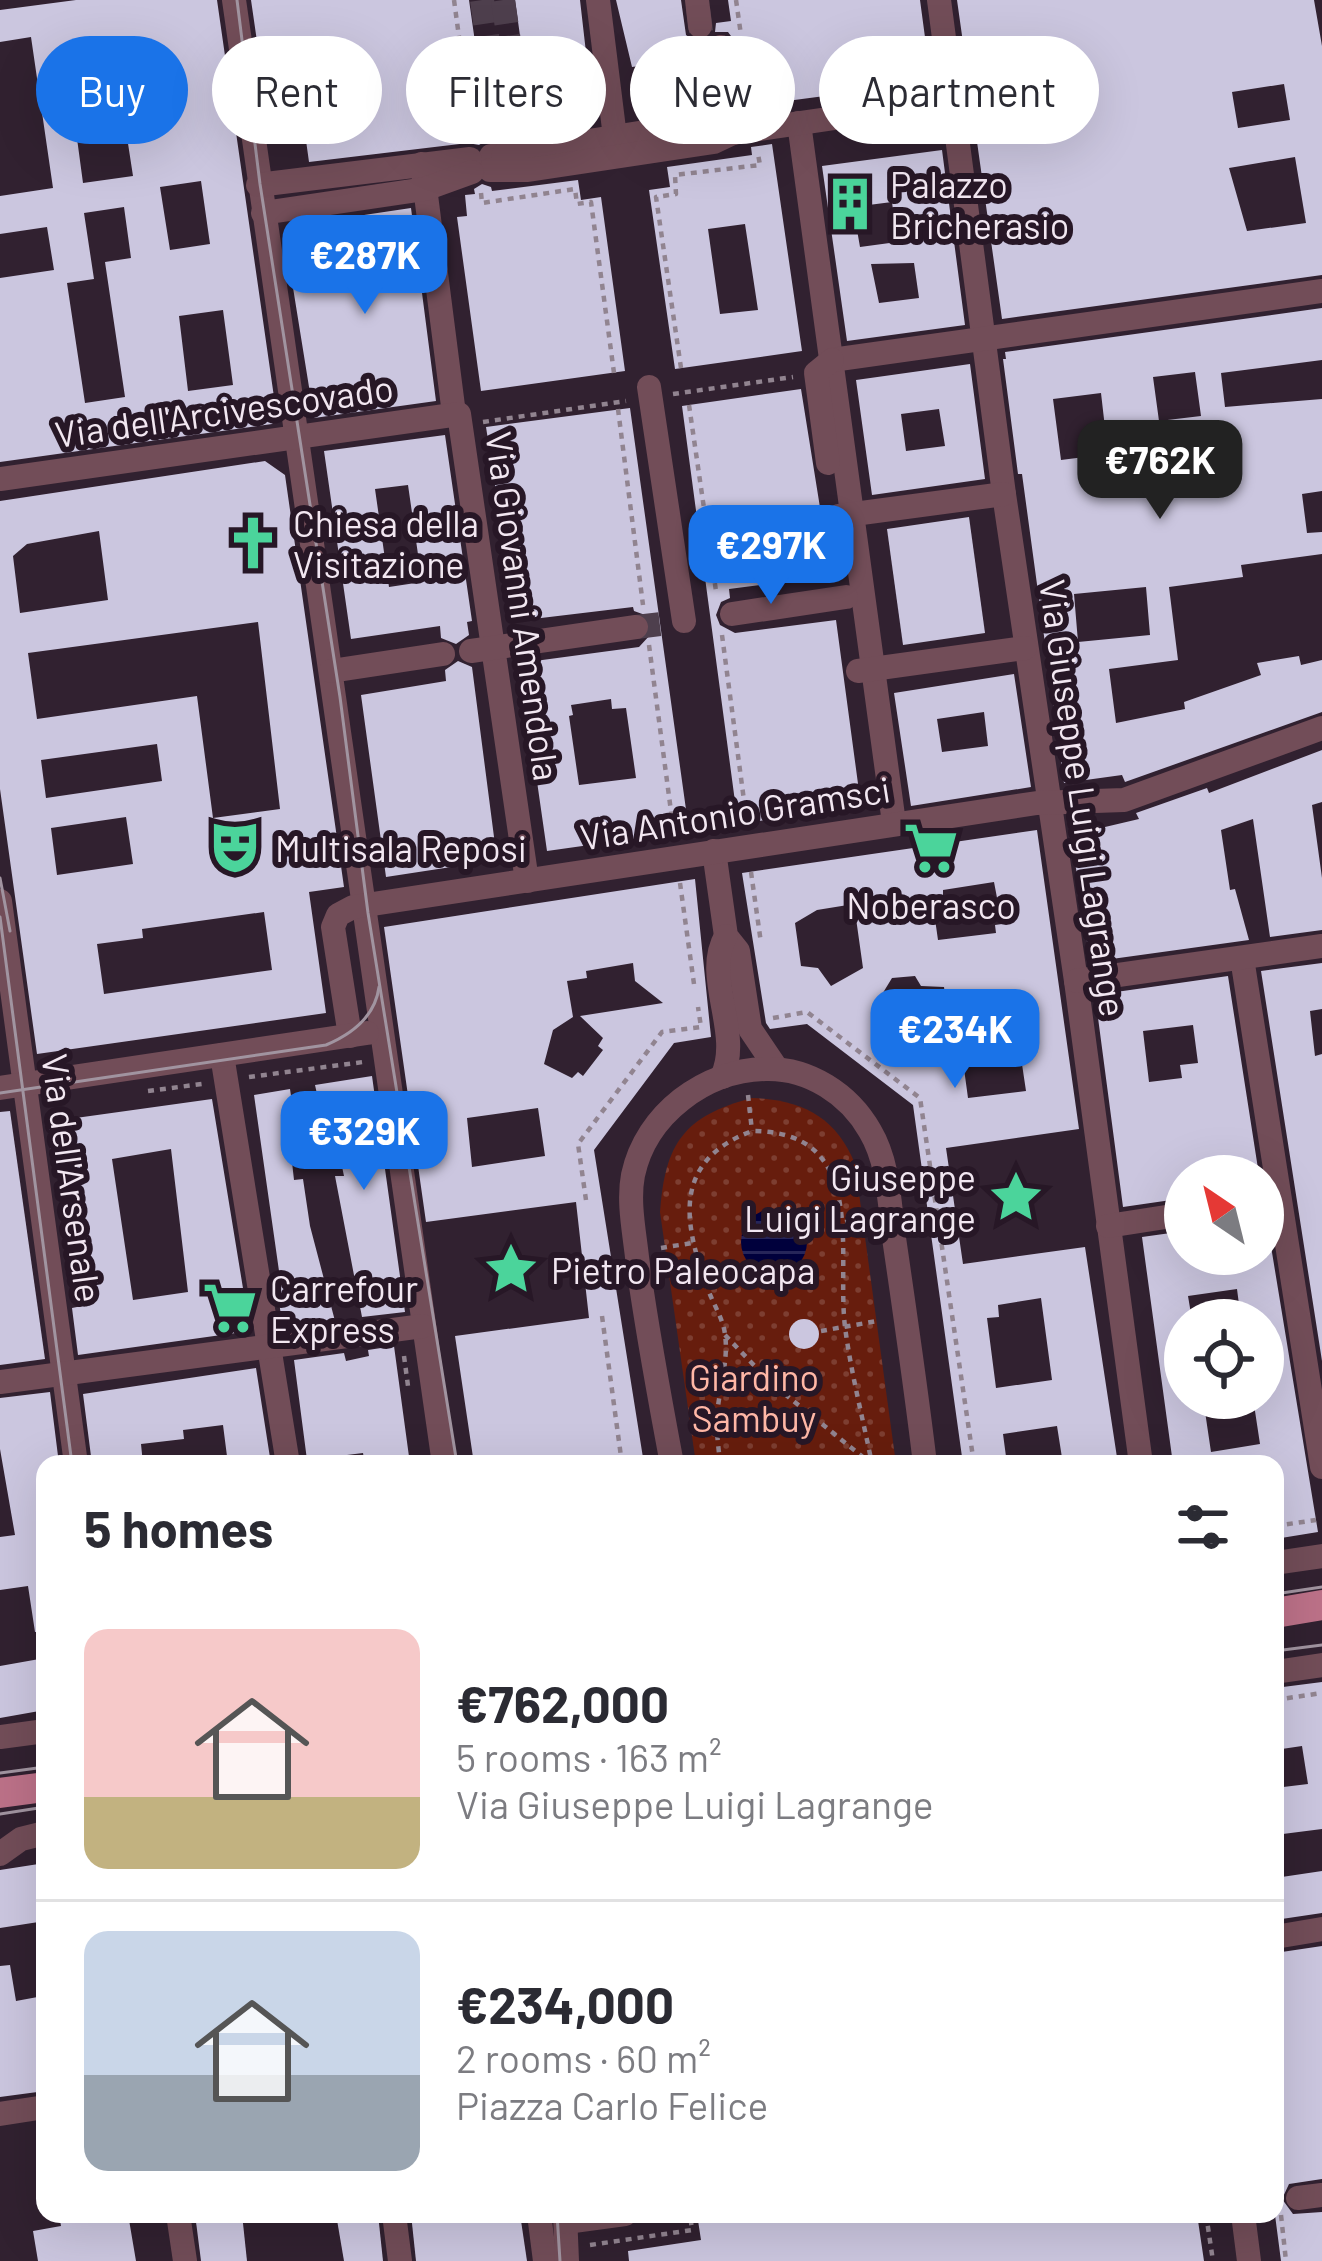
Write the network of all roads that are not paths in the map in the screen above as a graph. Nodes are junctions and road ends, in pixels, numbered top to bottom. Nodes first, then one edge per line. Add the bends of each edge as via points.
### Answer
1 (234, 0) edge
2 (598, 0) edge
3 (697, 0) edge
4 (939, 0) edge
5 (713, 24) edge
6 (943, 36) edge
7 (819, 120) edge
8 (800, 123) junction
9 (795, 125) edge
10 (630, 135) edge
11 (615, 137) junction
12 (496, 144) edge
13 (694, 144) edge
14 (957, 144) edge
15 (494, 164) junction
16 (430, 172) junction
17 (258, 184) junction
18 (263, 213) junction
19 (1322, 292) edge
20 (984, 340) junction
21 (830, 350) junction
22 (650, 387) dead end
23 (457, 414) junction
24 (295, 437) junction
25 (0, 479) edge
26 (1004, 494) junction
27 (844, 516) junction
28 (845, 597) junction
29 (683, 621) dead end
30 (727, 624) road end
31 (642, 626) tunnel mouth
32 (1025, 648) junction
33 (483, 650) junction
34 (443, 654) dead end
35 (864, 670) junction
36 (331, 671) junction
37 (1322, 728) edge
38 (1047, 803) junction
39 (886, 825) junction
40 (714, 851) junction
41 (527, 880) junction
42 (0, 901) edge
43 (363, 905) junction
44 (726, 936) junction
45 (1322, 946) edge
46 (1242, 958) junction
47 (1076, 981) junction
48 (381, 1031) junction
49 (350, 1036) junction
50 (224, 1068) junction
51 (777, 1069) junction
52 (733, 1074) junction
53 (8, 1083) edge
54 (1266, 1155) edge
55 (1164, 1217) edge
56 (1108, 1226) junction
57 (1284, 1272) edge
58 (423, 1325) junction
59 (271, 1345) junction
60 (63, 1373) junction
61 (0, 1382) edge
62 (75, 1455) edge
63 (287, 1455) edge
64 (443, 1455) edge
65 (670, 1455) edge
66 (925, 1455) edge
67 (1140, 1455) edge
68 (1322, 1467) edge
69 (1322, 1556) edge
70 (1284, 1562) edge
71 (1322, 1605) edge
72 (1284, 1611) edge
73 (1322, 1665) edge
74 (1284, 1671) edge
75 (36, 1732) edge
76 (0, 1737) edge
77 (36, 1787) edge
78 (0, 1793) edge
79 (36, 1835) edge
80 (36, 1851) edge
81 (0, 1855) edge
82 (1322, 1929) edge
83 (1284, 1935) edge
84 (36, 2109) edge
85 (0, 2114) edge
86 (179, 2223) edge
87 (395, 2223) edge
88 (540, 2223) edge
89 (566, 2223) edge
90 (1244, 2223) edge
91 (185, 2261) edge
92 (400, 2261) edge
93 (545, 2261) edge
94 (567, 2261) edge
95 (1249, 2261) edge

1 - 17 street
2 - 11 street
3 - 5 street
4 - 6 street, Via Giuseppe Luigi Lagrange
7 - 8 street
8 - 9 street
8 - 21 street
10 - 11 street
11 - 15 street
12 - 15 street
13 - 15 street
14 - 20 street, Via Giuseppe Luigi Lagrange
15 - 16 street
16 - 17 street
16 - 18 street
16 - 23 street, Via Giovanni Amendola
17 - 18 street
18 - 24 street
19 - 20 street
20 - 21 street
20 - 26 street, Via Giuseppe Luigi Lagrange
21 - 27 street via 816,374
22 - 29 street
23 - 24 street, Via dell'Arcivescovado
23 - 33 street, Via Giovanni Amendola
24 - 25 street, Via dell'Arcivescovado
24 - 36 street
26 - 27 street
26 - 32 street, Via Giuseppe Luigi Lagrange
27 - 28 street
27 - 35 street
28 - 30 street
28 - 35 street
31 - 33 street
32 - 35 street
32 - 38 street, Via Giuseppe Luigi Lagrange
33 - 41 street, Via Giovanni Amendola
34 - 36 street
35 - 39 street
36 - 43 street
37 - 38 street, Via Antonio Gramsci via 1124,800
38 - 39 street, Via Antonio Gramsci
38 - 47 street, Via Giuseppe Luigi Lagrange
39 - 40 street, Via Antonio Gramsci
40 - 41 street, Via Antonio Gramsci
40 - 44 street
41 - 43 street, Via Antonio Gramsci
42 - 53 street, Via dell'Arsenale
43 - 48 street
43 - 49 street via 343,912 333,927
44 - 51 street via 739,951 750,1029
44 - 52 street via 718,951
45 - 46 street
46 - 47 street
46 - 54 street
47 - 56 street, Via Giuseppe Luigi Lagrange
48 - 49 street
48 - 58 street
49 - 50 street
50 - 53 street
50 - 59 street
51 - 52 street
51 - 66 street via 844,1098 877,1143
52 - 65 street via 692,1090 667,1112 633,1179 639,1271
53 - 60 street, Via dell'Arsenale
55 - 56 street
56 - 67 street, Via Giuseppe Luigi Lagrange
57 - 68 street
58 - 59 street
58 - 64 street
59 - 60 street
59 - 63 street
60 - 61 street
60 - 62 street, Via dell'Arsenale
69 - 70 street
71 - 72 main road
73 - 74 street
75 - 76 street
77 - 78 main road
79 - 81 street
80 - 81 street
82 - 83 street
84 - 85 street
86 - 91 street
87 - 92 street
88 - 93 street
89 - 94 street
90 - 95 street

